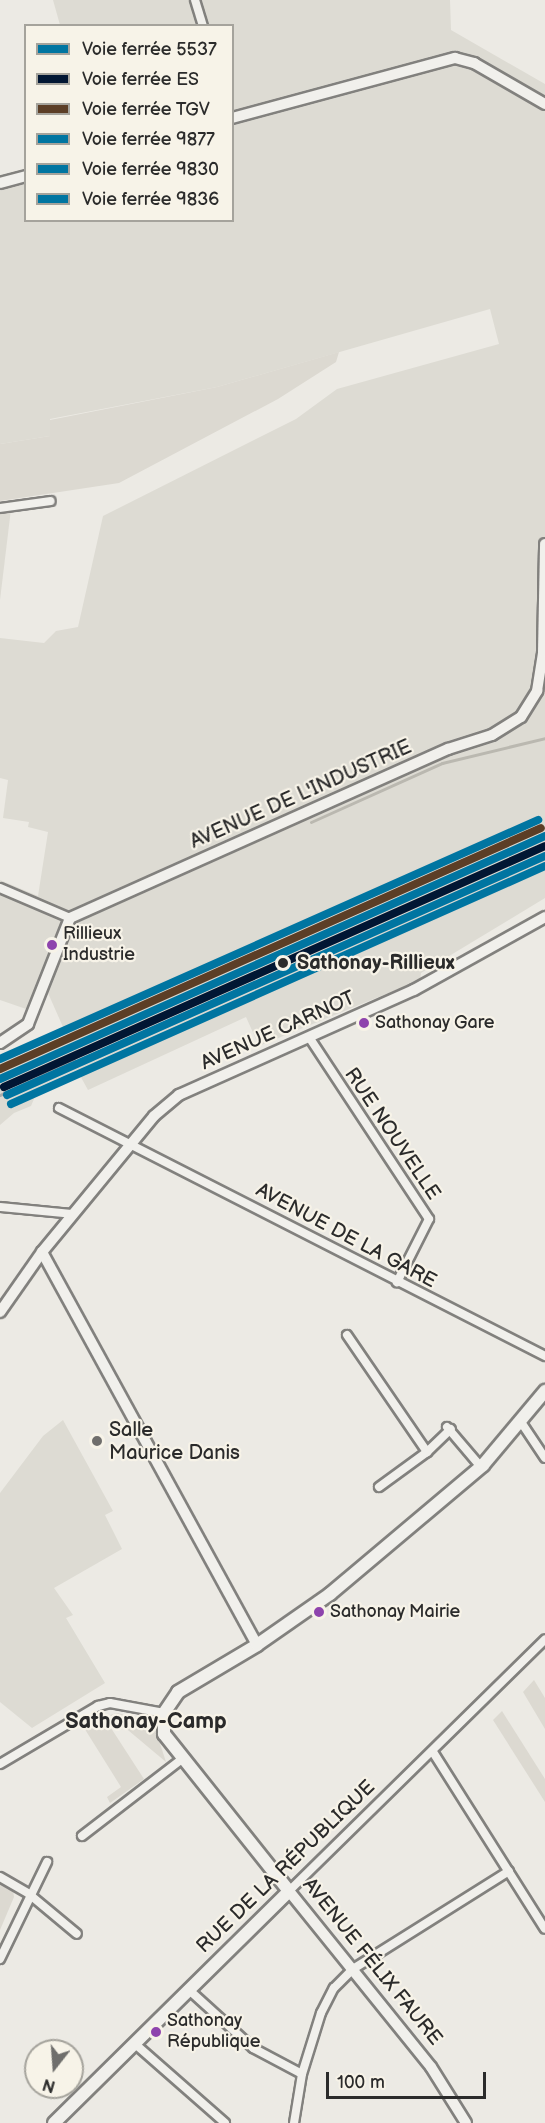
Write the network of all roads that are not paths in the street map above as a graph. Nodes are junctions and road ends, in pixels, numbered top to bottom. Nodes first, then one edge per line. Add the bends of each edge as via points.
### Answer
1 (195, 0) edge
2 (201, 24) edge
3 (545, 104) edge
4 (234, 117) edge
5 (24, 177) edge
6 (0, 183) edge
7 (51, 501) dead end
8 (0, 508) edge
9 (545, 544) edge
10 (0, 888) edge
11 (545, 917) edge
12 (70, 918) junction
13 (309, 1037) junction
14 (0, 1043) edge
15 (59, 1108) dead end
16 (133, 1142) junction
17 (0, 1207) edge
18 (73, 1214) junction
19 (42, 1252) junction
20 (397, 1282) junction
21 (0, 1312) edge
22 (347, 1335) dead end
23 (545, 1356) edge
24 (545, 1391) edge
25 (521, 1422) junction
26 (427, 1452) junction
27 (545, 1458) edge
28 (481, 1467) junction
29 (379, 1487) dead end
30 (545, 1639) edge
31 (256, 1645) junction
32 (164, 1713) junction
33 (433, 1752) junction
34 (182, 1759) junction
35 (0, 1764) edge
36 (82, 1836) dead end
37 (47, 1862) dead end
38 (509, 1871) junction
39 (0, 1877) edge
40 (289, 1891) junction
41 (29, 1894) junction
42 (545, 1929) edge
43 (76, 1934) dead end
44 (0, 1959) edge
45 (353, 1968) junction
46 (188, 1989) junction
47 (134, 2043) junction
48 (302, 2074) junction
49 (54, 2123) edge
50 (225, 2123) edge
51 (294, 2123) edge
52 (466, 2123) edge

1 - 2 street
3 - 4 street via 474,63 455,58
5 - 6 street
7 - 8 street
9 - 12 street, AVENUE DE L'INDUSTRIE via 543,652 537,691 521,717 492,735 448,749
10 - 12 street
11 - 13 street, AVENUE CARNOT via 414,990
12 - 14 street via 28,1024
13 - 16 street, AVENUE CARNOT via 178,1095
13 - 20 street, RUE NOUVELLE via 429,1219
15 - 16 street, AVENUE DE LA GARE
16 - 18 street, AVENUE CARNOT
16 - 20 street, AVENUE DE LA GARE
17 - 18 street
18 - 19 street, AVENUE CARNOT
19 - 21 street, AVENUE CARNOT
19 - 31 street
20 - 23 street, AVENUE DE LA GARE
22 - 26 street
24 - 25 main road
25 - 27 street
25 - 28 main road
26 - 28 street via 449,1428
26 - 29 street
28 - 31 main road via 330,1594
30 - 33 street, RUE DE LA RÉPUBLIQUE
31 - 32 main road via 178,1692
32 - 34 main road, AVENUE FÉLIX FAURE via 164,1734
32 - 35 street via 110,1703 98,1706
33 - 38 street
33 - 40 street, RUE DE LA RÉPUBLIQUE
34 - 36 street
34 - 40 main road, AVENUE FÉLIX FAURE
37 - 41 street
38 - 42 street
38 - 45 street
39 - 41 street
40 - 45 street, AVENUE FÉLIX FAURE
40 - 46 main road, RUE DE LA RÉPUBLIQUE
41 - 43 street
41 - 44 street
45 - 48 street via 334,1988 321,2013
45 - 52 street, AVENUE FÉLIX FAURE via 431,2067
46 - 47 main road, RUE DE LA RÉPUBLIQUE
46 - 48 street via 253,2048
47 - 49 main road, RUE DE LA RÉPUBLIQUE
47 - 50 street
48 - 51 street

